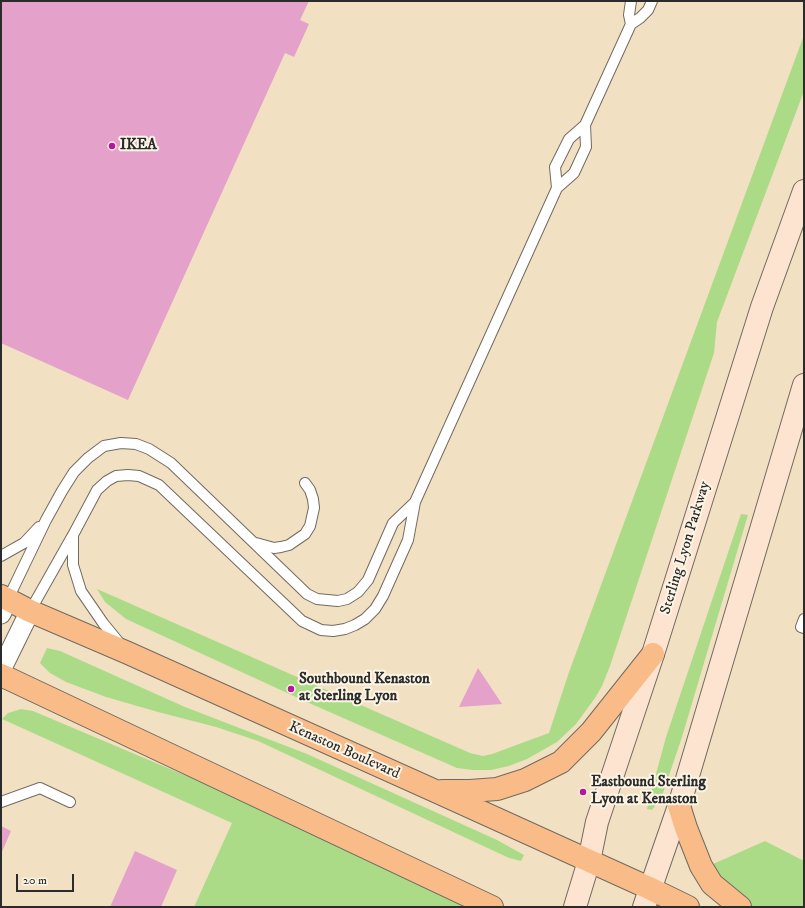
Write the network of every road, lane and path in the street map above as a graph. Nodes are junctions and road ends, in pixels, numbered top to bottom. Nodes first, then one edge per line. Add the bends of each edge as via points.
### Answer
1 (631, 1) edge
2 (652, 1) edge
3 (631, 24) junction
4 (585, 125) junction
5 (557, 188) junction
6 (804, 191) edge
7 (804, 385) edge
8 (305, 483) dead end
9 (415, 502) junction
10 (46, 520) junction
11 (73, 535) junction
12 (253, 542) junction
13 (1, 556) edge
14 (3, 603) edge
15 (30, 611) junction
16 (804, 619) edge
17 (804, 628) edge
18 (128, 653) junction
19 (653, 654) junction
20 (1, 670) edge
21 (1, 675) edge
22 (433, 790) junction
23 (1, 802) edge
24 (70, 802) dead end
25 (679, 806) junction
26 (589, 861) junction
27 (442, 884) junction
28 (647, 898) edge
29 (467, 907) edge
30 (492, 907) edge
31 (575, 907) edge
32 (688, 907) edge
33 (740, 907) edge

1 - 3 lane
2 - 3 lane via 648,10
3 - 4 lane
4 - 5 lane via 586,147 574,173
4 - 5 lane via 569,139 555,167
5 - 9 lane
6 - 19 main road, Sterling Lyon Parkway via 762,307
7 - 25 main road
8 - 12 lane via 310,490 314,508 310,526 305,534 289,545 281,547 263,546
9 - 11 lane via 408,540 375,609 355,626 333,631 321,630 302,621 159,485 139,476 116,476 107,481 97,490
9 - 12 lane via 393,523 368,580 358,592 347,599 329,601 307,594
10 - 12 lane via 74,472 88,458 104,446 136,444 149,448 171,463
10 - 13 lane via 24,543
10 - 14 lane
11 - 15 lane
11 - 18 lane via 73,565 81,591
14 - 15 main road, Kenaston Boulevard
15 - 18 main road, Kenaston Boulevard
15 - 20 street
16 - 17 lane via 801,627
18 - 22 main road, Kenaston Boulevard
19 - 22 main road via 591,732 561,762 525,780 497,789 470,792
19 - 26 main road, Sterling Lyon Parkway via 597,822
21 - 27 main road
22 - 26 main road, Kenaston Boulevard
23 - 24 lane via 40,788
25 - 28 main road
25 - 33 main road via 701,866 712,884
26 - 28 main road, Kenaston Boulevard
26 - 31 main road, Sterling Lyon Parkway
27 - 29 main road
27 - 30 main road
28 - 32 main road, Kenaston Boulevard

